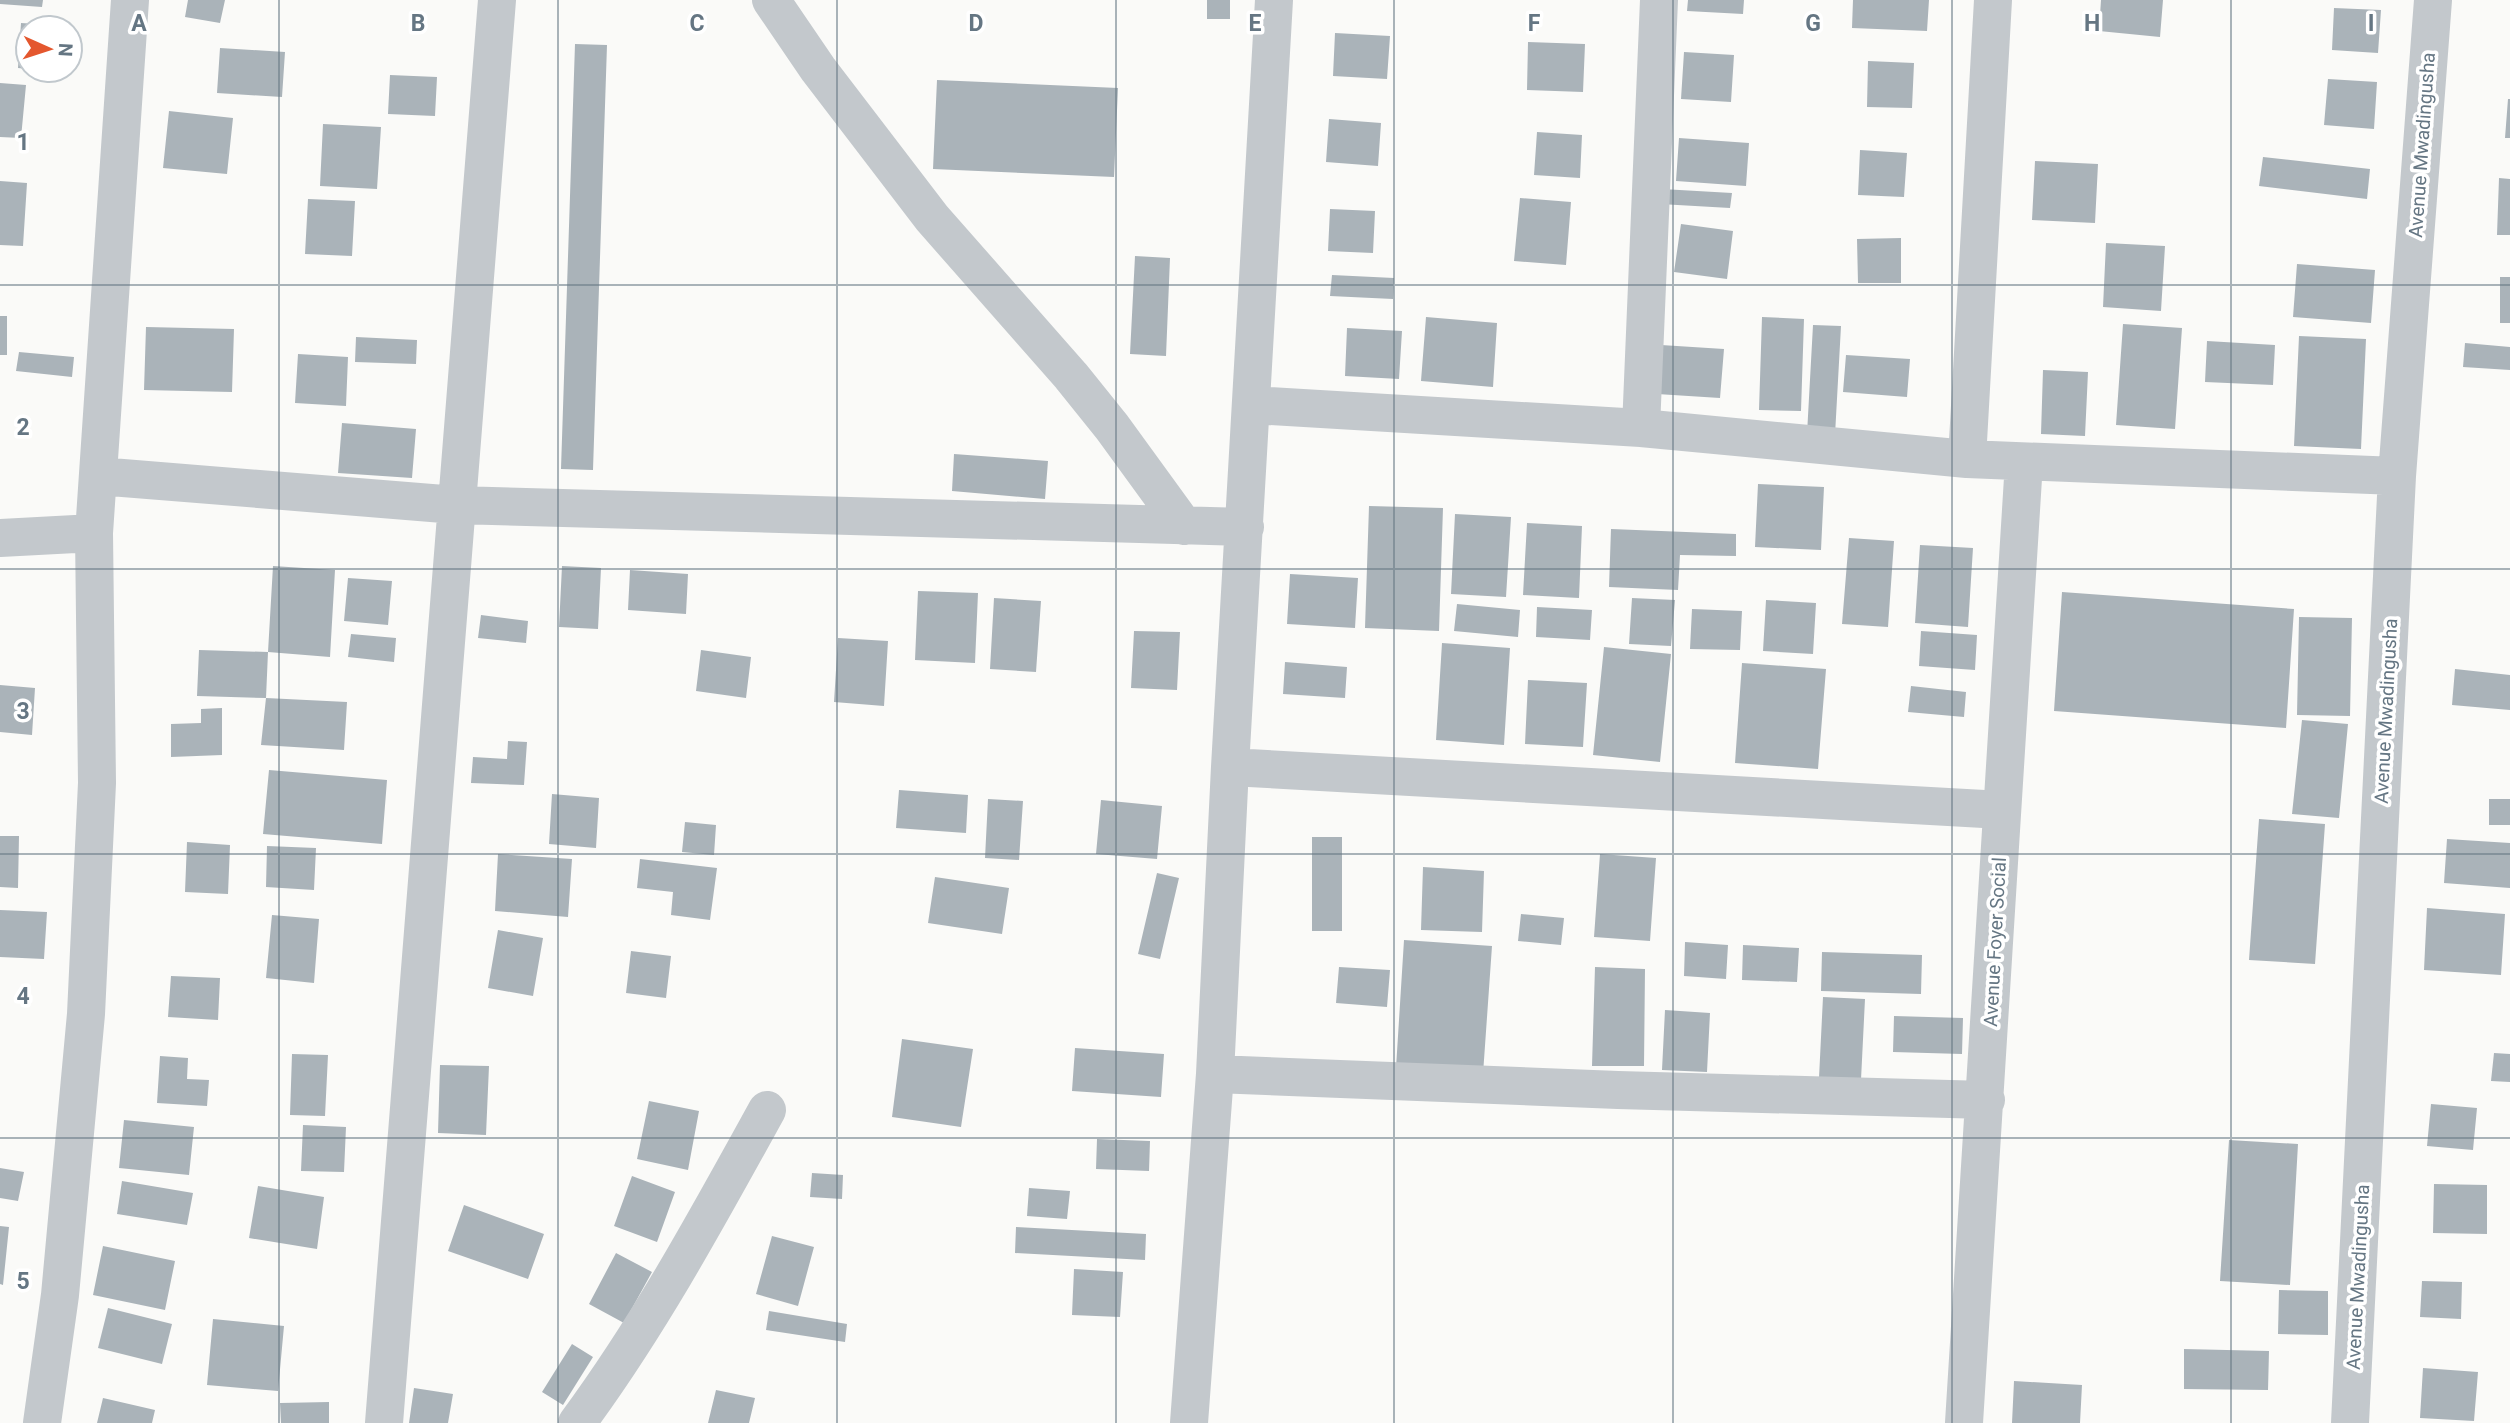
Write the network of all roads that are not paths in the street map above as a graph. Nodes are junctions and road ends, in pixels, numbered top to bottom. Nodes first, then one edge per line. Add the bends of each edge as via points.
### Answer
1 (130, 0) edge
2 (497, 0) edge
3 (771, 0) edge
4 (1274, 0) edge
5 (1659, 0) edge
6 (1993, 0) edge
7 (2433, 0) edge
8 (1252, 405) junction
9 (1640, 428) junction
10 (1967, 459) junction
11 (2024, 462) junction
12 (98, 476) junction
13 (2397, 476) junction
14 (456, 505) junction
15 (1184, 526) junction
16 (1245, 527) junction
17 (94, 533) junction
18 (0, 538) edge
19 (1230, 767) junction
20 (2002, 810) junction
21 (1215, 1074) junction
22 (1986, 1100) junction
23 (767, 1110) dead end
24 (42, 1423) edge
25 (384, 1423) edge
26 (577, 1423) edge
27 (1189, 1423) edge
28 (1964, 1423) edge
29 (2350, 1423) edge

1 - 12 street
2 - 14 street
3 - 15 street via 932,218 1071,376
4 - 8 street
5 - 9 street
6 - 10 street
7 - 13 street, Avenue Mwadingusha
8 - 9 street
8 - 16 street
9 - 10 street
10 - 11 street
11 - 13 street
11 - 20 street, Avenue Foyer Social
12 - 14 street
12 - 17 street
13 - 29 street, Avenue Mwadingusha
14 - 15 street
14 - 25 street
15 - 16 street
16 - 19 street
17 - 18 street
17 - 24 street via 97,783 86,1014 60,1295
19 - 20 street
19 - 21 street
20 - 22 street, Avenue Foyer Social
21 - 22 street
21 - 27 street
22 - 28 street, Avenue Foyer Social
23 - 26 street via 645,1325

